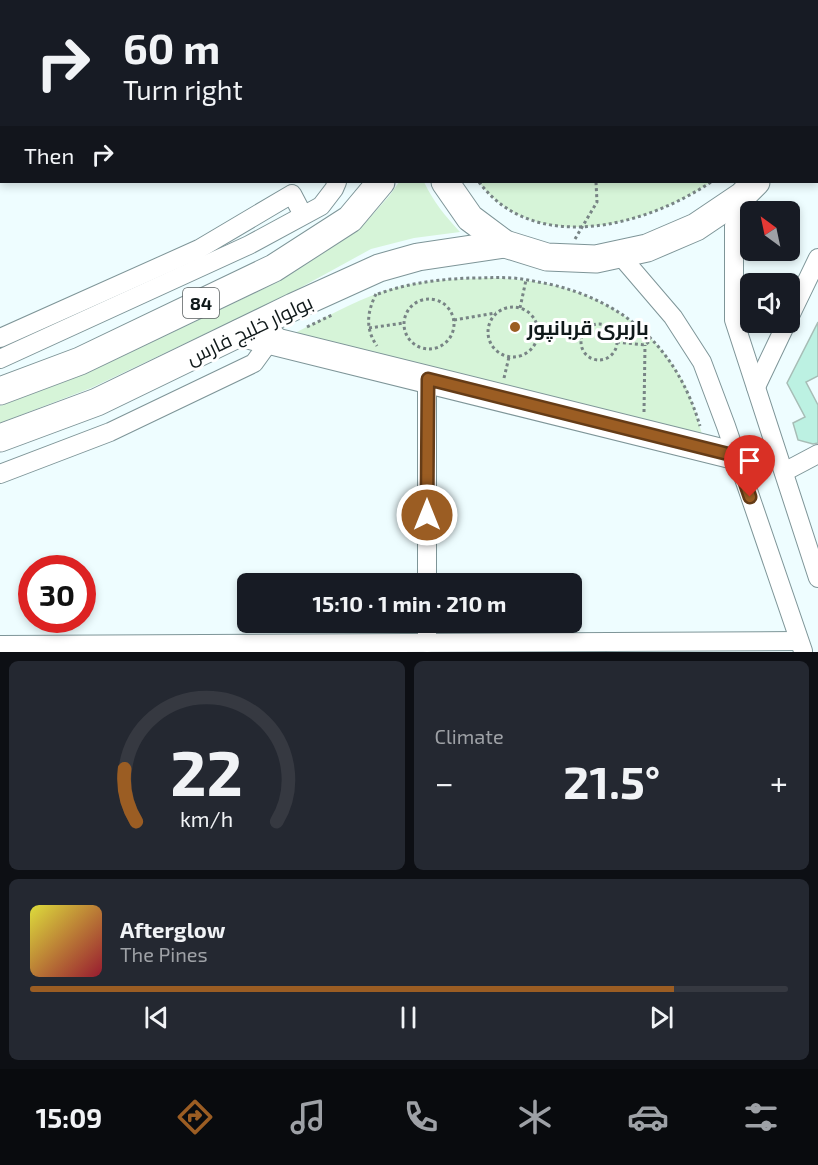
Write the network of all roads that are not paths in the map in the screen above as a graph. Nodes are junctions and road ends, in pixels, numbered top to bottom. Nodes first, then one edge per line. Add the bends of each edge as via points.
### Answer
1 (337, 183) edge
2 (380, 183) edge
3 (446, 183) edge
4 (749, 189) edge
5 (303, 215) junction
6 (505, 244) junction
7 (619, 254) junction
8 (818, 258) edge
9 (199, 268) junction
10 (800, 295) edge
11 (211, 298) junction
12 (298, 318) junction
13 (240, 333) junction
14 (782, 333) edge
15 (0, 338) edge
16 (270, 340) junction
17 (0, 359) edge
18 (428, 379) junction
19 (756, 387) junction
20 (0, 391) edge
21 (0, 438) edge
22 (818, 454) edge
23 (736, 456) junction
24 (784, 472) junction
25 (0, 474) edge
26 (427, 573) edge
27 (818, 578) edge
28 (427, 633) edge
29 (427, 643) junction
30 (0, 645) edge
31 (801, 646) edge

1 - 5 street via 321,206
2 - 11 highway, 84 via 350,219 274,268
3 - 6 highway, 84 via 470,218
4 - 7 highway, 84 via 696,228 647,248
4 - 19 street via 734,226 734,320
5 - 9 street
5 - 15 street via 292,194 199,249
6 - 7 highway, 84 via 547,257 596,259
6 - 12 highway, بولوار خلیج فارس / 84 via 418,256 379,268
7 - 23 street via 673,317 702,362
8 - 10 street
9 - 11 street
9 - 17 street
11 - 20 highway, 84 via 80,361
12 - 13 highway, بولوار خلیج فارس / 84
12 - 16 street
13 - 16 highway
13 - 21 highway, بولوار خلیج فارس / 84 via 97,402
14 - 19 street
16 - 18 highway
16 - 25 street via 254,363 110,432
18 - 23 highway
18 - 26 street
19 - 24 street
22 - 24 street
23 - 31 street
24 - 27 street
28 - 29 street
29 - 30 street
29 - 31 street

